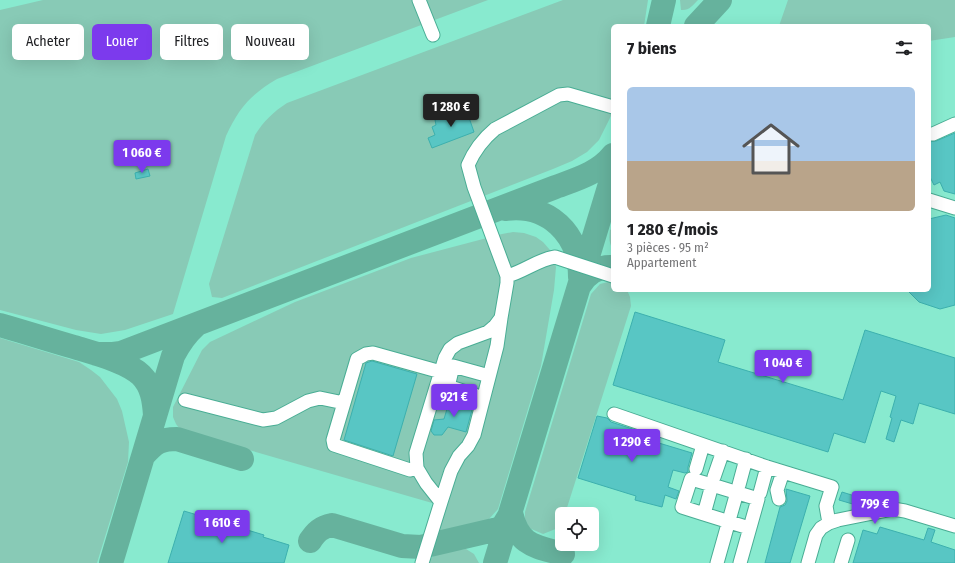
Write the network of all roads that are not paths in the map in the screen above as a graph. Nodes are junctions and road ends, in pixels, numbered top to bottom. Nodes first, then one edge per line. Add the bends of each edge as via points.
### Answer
1 (419, 0) edge
2 (433, 35) dead end
3 (611, 107) edge
4 (955, 124) edge
5 (931, 134) edge
6 (931, 200) edge
7 (952, 205) edge
8 (611, 275) edge
9 (507, 276) junction
10 (501, 318) junction
11 (482, 374) dead end
12 (442, 381) junction
13 (475, 395) dead end
14 (185, 400) dead end
15 (344, 403) junction
16 (614, 414) dead end
17 (703, 445) junction
18 (723, 451) junction
19 (746, 460) junction
20 (767, 467) junction
21 (417, 468) junction
22 (696, 469) dead end
23 (783, 472) junction
24 (713, 481) junction
25 (738, 489) junction
26 (760, 493) dead end
27 (779, 499) dead end
28 (441, 502) junction
29 (704, 514) junction
30 (728, 521) junction
31 (829, 522) junction
32 (955, 526) edge
33 (749, 528) junction
34 (848, 540) dead end
35 (422, 563) edge
36 (717, 563) edge
37 (740, 563) edge
38 (808, 563) edge
39 (840, 563) edge

1 - 2 street
3 - 9 street via 568,94 559,95 495,129 486,136 472,156 468,165 474,187
4 - 5 street
6 - 7 street
8 - 9 street via 554,257
9 - 10 street
10 - 12 street via 488,332 458,343 450,349 445,358
10 - 28 street via 497,346 474,435 451,471
11 - 12 street via 453,366
12 - 13 street
12 - 15 street via 373,353 366,354 357,359
12 - 21 street via 416,453
14 - 15 street via 263,420 276,418 308,401 320,398
15 - 21 street via 333,440 334,446 410,470
16 - 17 street
17 - 18 street
17 - 22 street
18 - 19 street
18 - 24 street
19 - 20 street
19 - 25 street
20 - 23 street
20 - 26 street
21 - 28 street
23 - 27 street via 777,490
23 - 31 street via 832,487 826,506
24 - 25 street
24 - 29 street
24 - 29 street via 691,479 682,507
25 - 30 street
25 - 33 street via 758,499
28 - 35 street
29 - 30 street
30 - 33 street
30 - 36 street
31 - 32 street via 893,509
31 - 38 street via 816,535
33 - 37 street
34 - 39 street

